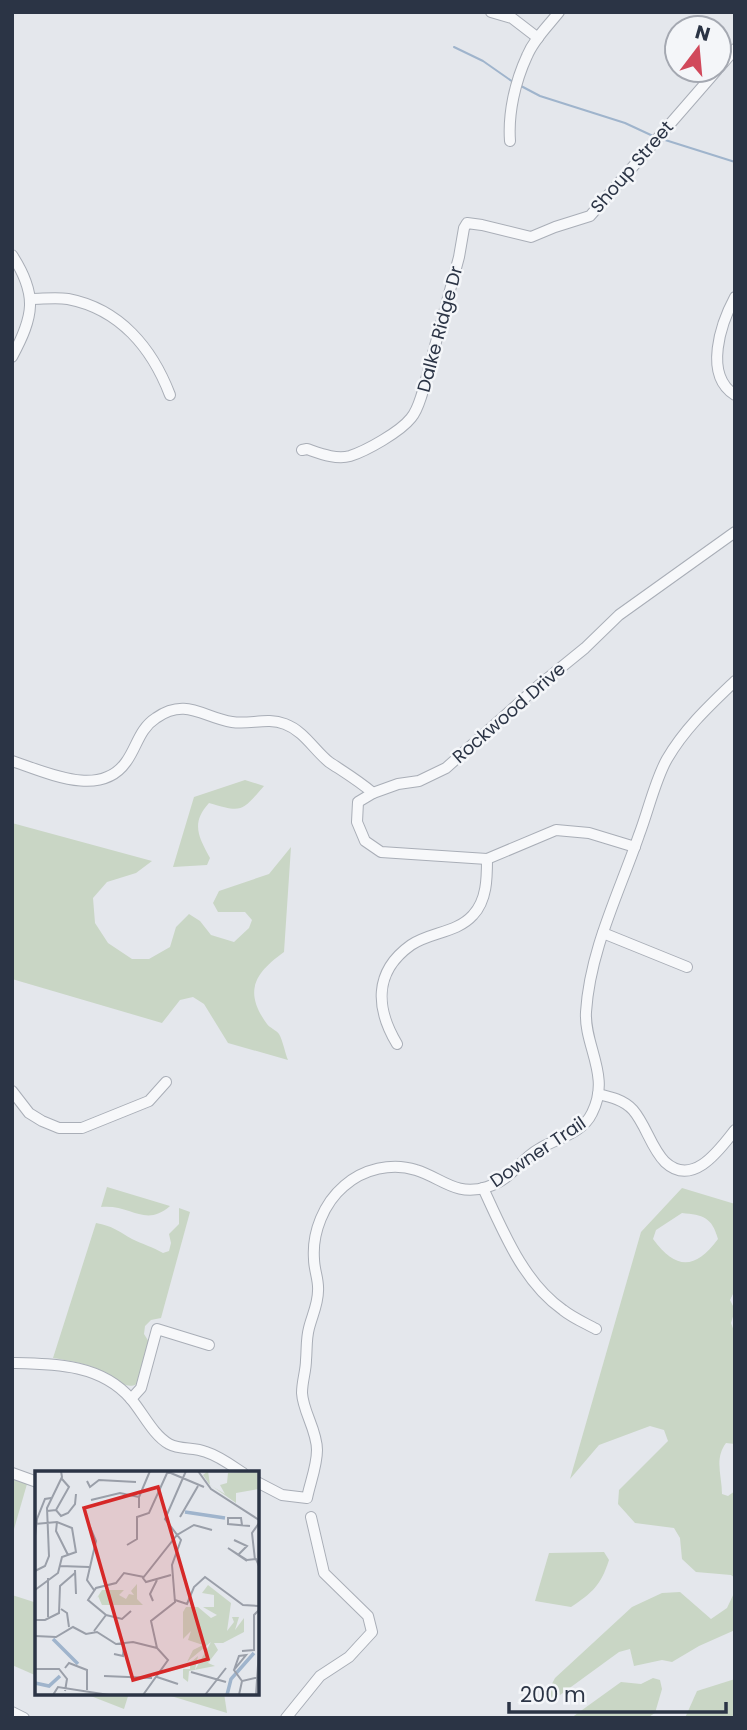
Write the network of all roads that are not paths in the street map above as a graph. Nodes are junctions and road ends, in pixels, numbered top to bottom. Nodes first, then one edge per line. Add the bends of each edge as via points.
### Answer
1 (491, 12) edge
2 (559, 12) edge
3 (538, 38) junction
4 (705, 84) edge
5 (510, 141) dead end
6 (489, 227) joint
7 (12, 255) edge
8 (735, 297) edge
9 (30, 299) junction
10 (12, 357) edge
11 (732, 393) edge
12 (170, 395) dead end
13 (302, 450) dead end
14 (735, 531) edge
15 (735, 681) edge
16 (12, 761) edge
17 (373, 793) junction
18 (635, 848) junction
19 (486, 859) junction
20 (603, 933) junction
21 (687, 967) dead end
22 (397, 1044) dead end
23 (166, 1082) dead end
24 (12, 1091) edge
25 (598, 1094) junction
26 (735, 1130) edge
27 (483, 1188) junction
28 (596, 1329) dead end
29 (209, 1345) dead end
30 (12, 1363) edge
31 (131, 1399) junction
32 (240, 1471) edge
33 (12, 1472) edge
34 (35, 1481) edge
35 (259, 1483) edge
36 (311, 1517) dead end
37 (12, 1712) edge
38 (24, 1718) edge
39 (286, 1718) edge

1 - 3 street via 512,18
2 - 3 street
3 - 5 street via 527,55 514,96
4 - 6 street, Shoup Street via 590,216 531,237
6 - 13 street, Dalke Ridge Dr via 467,223 464,228 422,394 409,421 349,457
7 - 9 street via 24,274
8 - 11 street via 716,362 720,379
9 - 10 street via 26,331
9 - 12 street via 65,299 112,316 146,349
14 - 17 street, Rockwood Drive via 619,615 446,768 419,781
15 - 18 street, Downer Trail via 694,720 666,760
16 - 17 street via 77,782 96,781 126,763 141,732 156,718 172,710 193,709 232,722 286,724
17 - 19 street via 358,802 357,822 365,841 381,852
18 - 19 street via 589,833 556,830
18 - 20 street, Downer Trail
19 - 22 street via 486,888 474,915 411,945 388,970 380,1000
20 - 21 street
20 - 25 street, Downer Trail via 592,966 586,1015
23 - 24 street via 149,1101 82,1128 59,1128 42,1121
25 - 26 street via 632,1109 665,1161 677,1168 688,1170 713,1159
25 - 27 street, Downer Trail via 584,1125 538,1149 502,1181
27 - 28 street via 505,1236 540,1289 561,1309
27 - 35 street, Downer Trail via 452,1188 416,1170 382,1167 353,1180 332,1200 315,1242 318,1290 303,1377 304,1407 317,1452 307,1498 282,1495
29 - 31 street via 157,1329 141,1388
30 - 31 street via 86,1370 115,1384
31 - 32 street via 168,1444 205,1451
33 - 34 street
36 - 39 street via 324,1573 368,1616 372,1633 349,1657 320,1676
37 - 38 street

